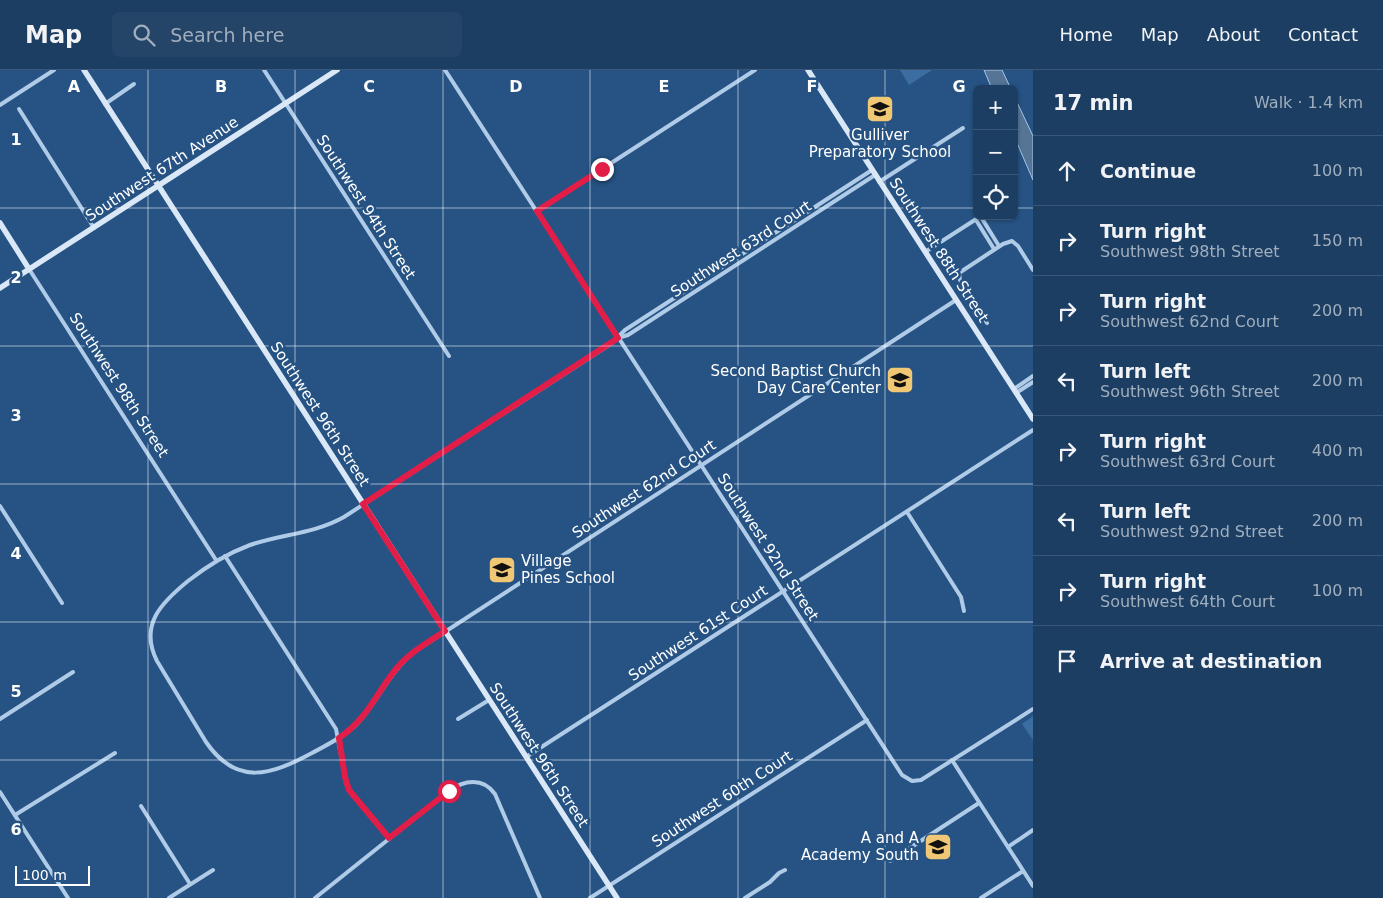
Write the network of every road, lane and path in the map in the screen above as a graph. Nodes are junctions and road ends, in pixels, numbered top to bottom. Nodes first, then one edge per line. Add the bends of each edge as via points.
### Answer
1 (54, 70) edge
2 (84, 70) edge
3 (264, 70) edge
4 (337, 70) edge
5 (445, 70) edge
6 (755, 70) edge
7 (808, 70) edge
8 (134, 84) dead end
9 (286, 103) junction
10 (0, 104) edge
11 (105, 104) junction
12 (19, 109) dead end
13 (963, 128) dead end
14 (873, 173) junction
15 (879, 182) junction
16 (159, 186) junction
17 (816, 206) junction
18 (537, 211) junction
19 (820, 212) junction
20 (976, 220) joint
21 (983, 220) edge
22 (0, 223) edge
23 (94, 228) junction
24 (767, 238) junction
25 (771, 243) junction
26 (997, 248) junction
27 (924, 252) junction
28 (30, 269) junction
29 (720, 269) junction
30 (1033, 270) edge
31 (722, 274) junction
32 (0, 288) edge
33 (956, 300) junction
34 (670, 301) junction
35 (673, 306) junction
36 (987, 322) dead end
37 (618, 338) junction
38 (449, 356) dead end
39 (1033, 376) edge
40 (1033, 382) edge
41 (1015, 391) junction
42 (1033, 419) edge
43 (1033, 430) edge
44 (701, 465) junction
45 (363, 504) junction
46 (0, 506) edge
47 (907, 512) junction
48 (225, 556) junction
49 (216, 560) junction
50 (783, 592) junction
51 (62, 603) dead end
52 (964, 611) dead end
53 (445, 631) junction
54 (73, 672) dead end
55 (489, 700) junction
56 (1033, 709) edge
57 (0, 718) edge
58 (458, 718) dead end
59 (866, 720) junction
60 (339, 738) junction
61 (114, 753) dead end
62 (526, 757) junction
63 (952, 760) junction
64 (231, 768) joint
65 (0, 792) edge
66 (979, 803) junction
67 (141, 806) dead end
68 (15, 815) junction
69 (1033, 830) edge
70 (389, 838) junction
71 (1008, 847) junction
72 (890, 861) dead end
73 (213, 870) dead end
74 (785, 870) dead end
75 (1023, 871) junction
76 (190, 884) junction
77 (609, 886) junction
78 (1033, 886) edge
79 (68, 898) edge
80 (169, 898) edge
81 (315, 898) edge
82 (540, 898) edge
83 (590, 898) edge
84 (617, 898) edge
85 (745, 898) edge
86 (981, 898) edge

1 - 10 street
2 - 11 street, Southwest 96th Street
3 - 9 street, Southwest 94th Street
4 - 9 street, Southwest 67th Avenue
5 - 18 street, Southwest 92nd Street
6 - 18 street
7 - 14 street, Southwest 88th Street
8 - 11 street
9 - 16 street, Southwest 67th Avenue
9 - 38 street, Southwest 94th Street
11 - 16 street, Southwest 96th Street
12 - 23 street
13 - 15 street
14 - 15 street, Southwest 88th Street
14 - 17 street, Southwest 63rd Court
14 - 19 street, Southwest 63rd Court
15 - 27 street, Southwest 88th Street
16 - 23 street, Southwest 67th Avenue
16 - 45 street, Southwest 96th Street
17 - 19 street
17 - 24 street, Southwest 63rd Court
18 - 37 street, Southwest 92nd Street
19 - 25 street, Southwest 63rd Court
20 - 26 street
20 - 27 street
21 - 26 street
22 - 28 street, Southwest 98th Street
23 - 28 street, Southwest 67th Avenue
24 - 25 street
24 - 29 street, Southwest 63rd Court
25 - 31 street, Southwest 63rd Court
26 - 30 street via 1014,242
26 - 36 street via 959,273 960,280
27 - 33 street, Southwest 88th Street
28 - 32 street, Southwest 67th Avenue
28 - 49 street, Southwest 98th Street
29 - 31 street
29 - 34 street, Southwest 63rd Court
31 - 35 street, Southwest 63rd Court
33 - 41 street, Southwest 88th Street
33 - 44 street, Southwest 62nd Court
34 - 35 street
34 - 37 street, Southwest 63rd Court
35 - 37 street, Southwest 63rd Court
37 - 44 street, Southwest 92nd Street
37 - 45 street, Southwest 63rd Court
39 - 41 street
40 - 41 street
41 - 42 street, Southwest 88th Street
43 - 47 street, Southwest 61st Court
44 - 50 street, Southwest 92nd Street
44 - 53 street, Southwest 62nd Court
45 - 48 street, Southwest 63rd Court via 324,527 267,540
45 - 53 street, Southwest 96th Street
46 - 51 street
47 - 50 street, Southwest 61st Court
47 - 52 street via 961,597
48 - 49 street, Southwest 63rd Court
48 - 60 street
49 - 64 street, Southwest 63rd Court via 161,605 150,636 157,661 206,742 214,754
50 - 59 street, Southwest 92nd Street
50 - 62 street, Southwest 61st Court
53 - 55 street, Southwest 96th Street
53 - 60 street, Southwest 62nd Court via 398,667 366,713
54 - 57 street
55 - 58 street
55 - 62 street, Southwest 96th Street
56 - 63 street
59 - 63 street, Southwest 92nd Street via 902,775 912,780 921,780
59 - 77 street, Southwest 60th Court
60 - 64 street, Southwest 62nd Court via 276,770 250,773
60 - 70 street via 347,786
61 - 68 street
62 - 77 street, Southwest 96th Street
63 - 66 street
65 - 68 street
66 - 71 street
66 - 72 street
67 - 76 street
68 - 79 street
69 - 71 street
70 - 81 street
70 - 82 street via 454,787 466,782 481,783 498,799
71 - 75 street
73 - 76 street
74 - 85 street
75 - 78 street
75 - 86 street
76 - 80 street
77 - 83 street, Southwest 60th Court
77 - 84 street, Southwest 96th Street

